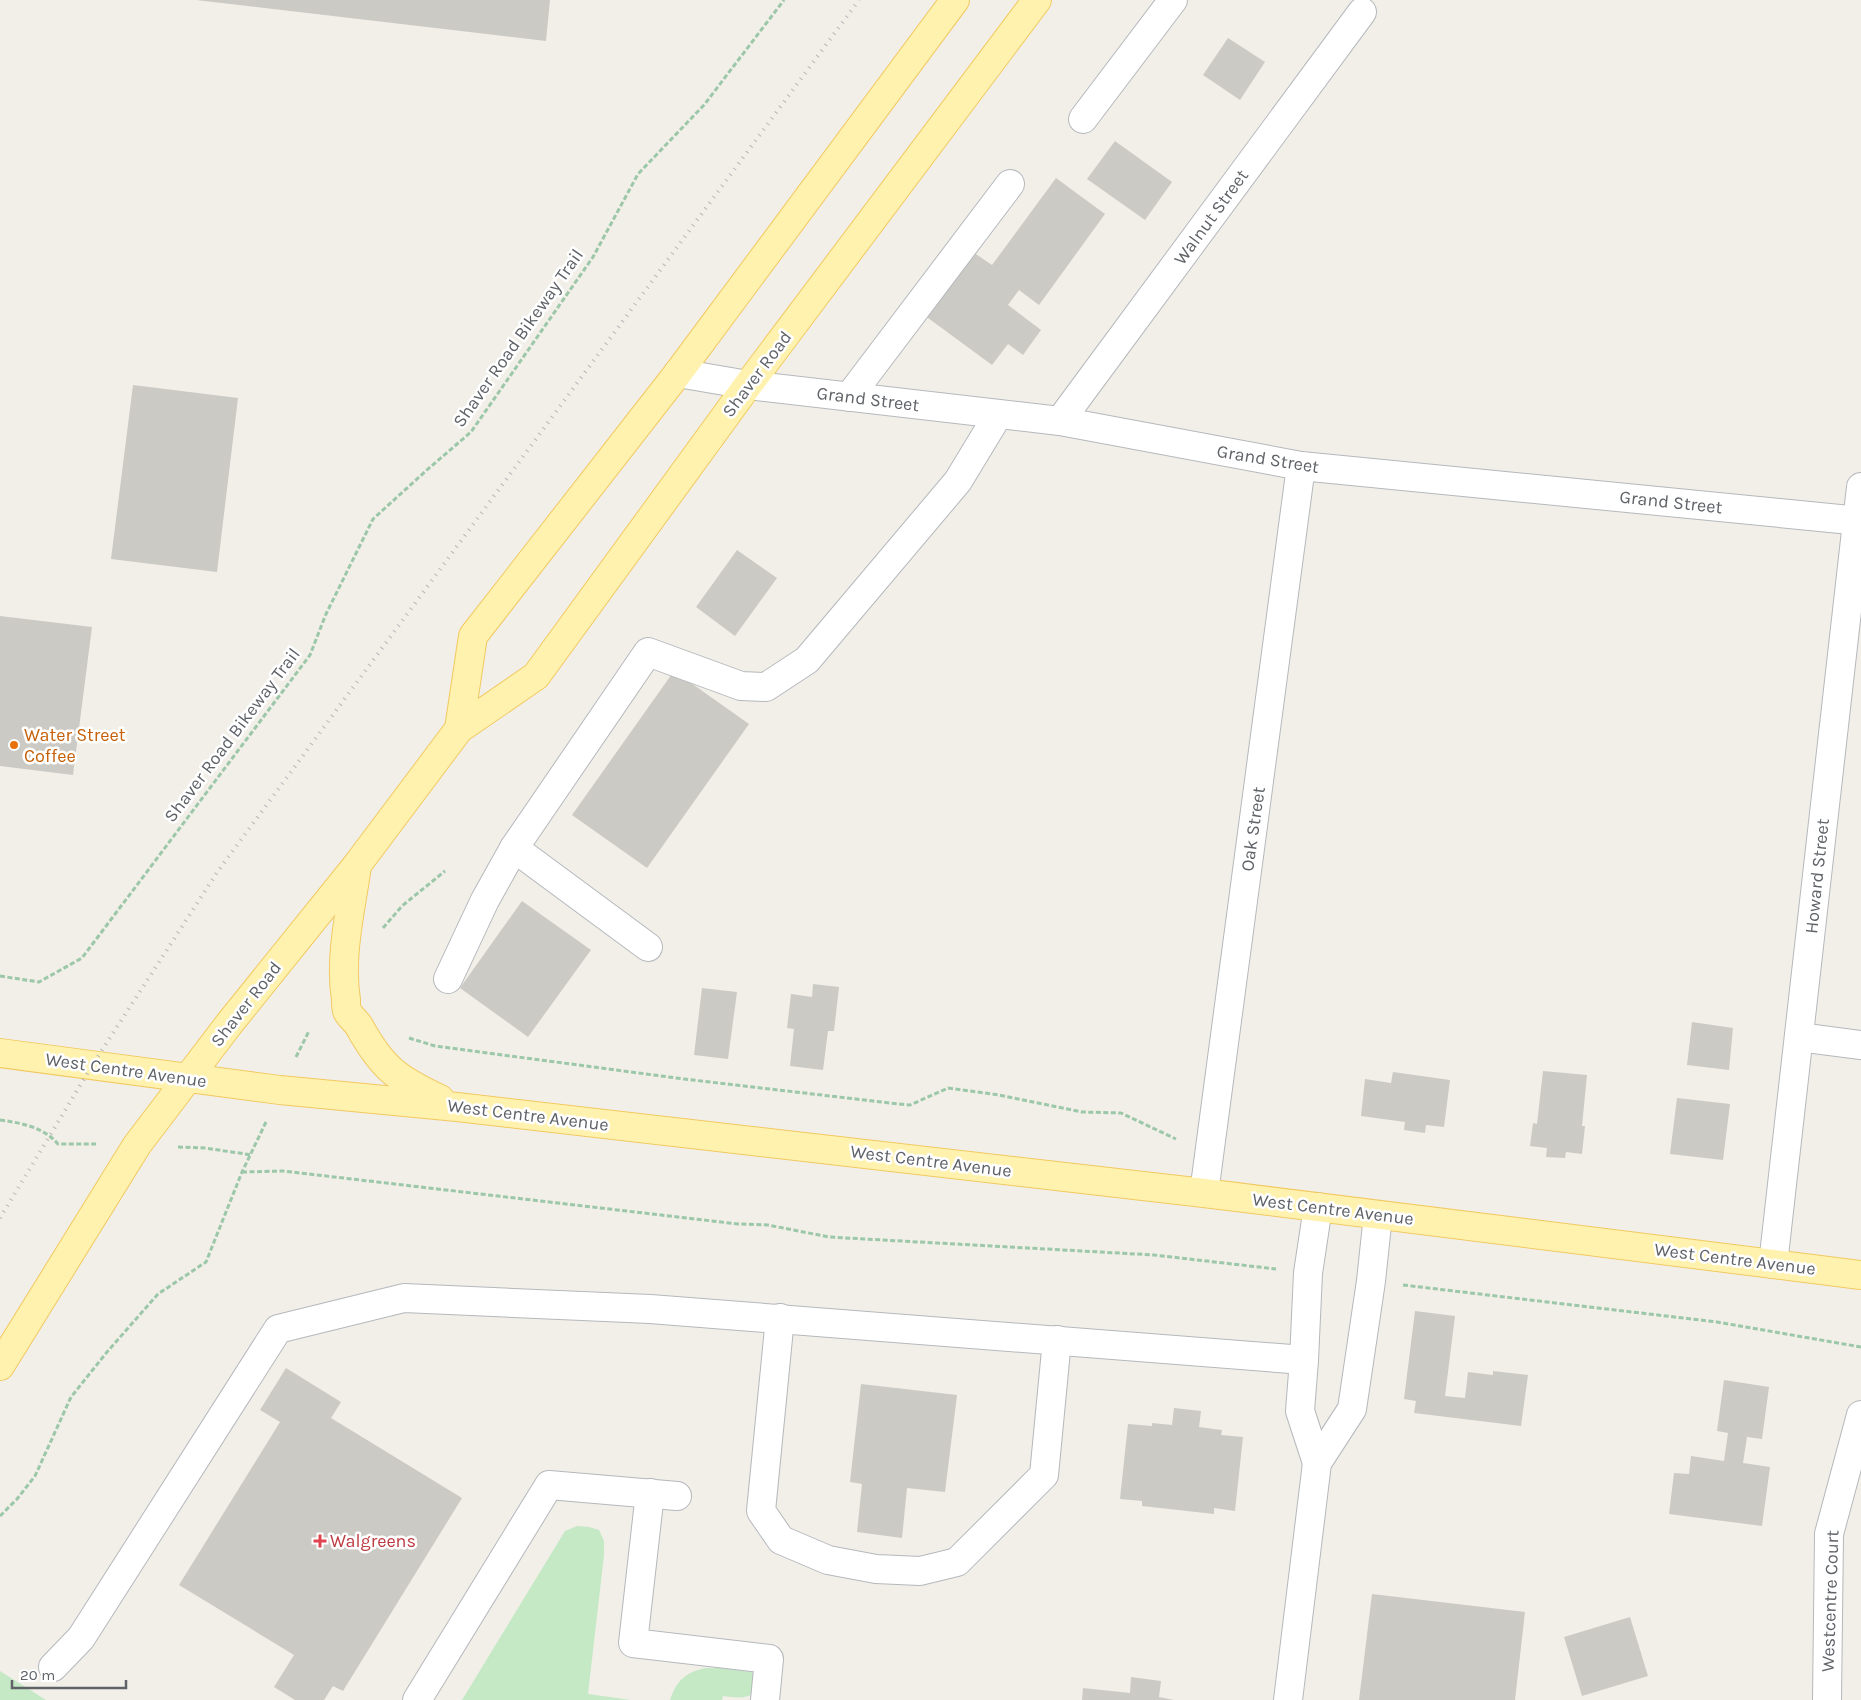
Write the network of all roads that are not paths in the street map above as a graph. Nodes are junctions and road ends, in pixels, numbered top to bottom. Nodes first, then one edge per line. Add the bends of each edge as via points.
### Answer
1 (955, 0) edge
2 (1037, 0) edge
3 (1173, 0) edge
4 (1362, 12) dead end
5 (1083, 119) dead end
6 (1010, 184) dead end
7 (678, 373) junction
8 (748, 385) junction
9 (849, 397) junction
10 (998, 414) junction
11 (1060, 422) junction
12 (1301, 466) junction
13 (1861, 487) edge
14 (1859, 520) edge
15 (459, 729) junction
16 (514, 848) junction
17 (357, 865) junction
18 (648, 947) dead end
19 (448, 979) dead end
20 (1799, 1037) junction
21 (1861, 1045) edge
22 (0, 1053) edge
23 (188, 1078) junction
24 (457, 1107) junction
25 (1204, 1192) junction
26 (1318, 1207) junction
27 (1378, 1215) junction
28 (1773, 1264) junction
29 (1861, 1275) edge
30 (780, 1318) junction
31 (1057, 1340) junction
32 (1304, 1360) junction
33 (0, 1366) edge
34 (1861, 1415) edge
35 (1318, 1463) junction
36 (650, 1493) junction
37 (677, 1496) dead end
38 (53, 1667) dead end
39 (417, 1700) edge
40 (765, 1700) edge
41 (1288, 1700) edge
42 (1827, 1700) edge

1 - 7 main road, Shaver Road
2 - 8 main road, Shaver Road
3 - 5 street
4 - 11 street, Walnut Street
6 - 9 street
7 - 8 street, Grand Street
7 - 15 main road, Shaver Road via 472,636
8 - 9 street, Grand Street
8 - 15 main road, Shaver Road via 536,676
9 - 10 street, Grand Street
10 - 11 street, Grand Street
10 - 16 street via 958,480 807,660 766,687 742,686 648,652
11 - 12 street, Grand Street
12 - 14 street, Grand Street
12 - 25 street, Oak Street
13 - 14 street, Howard Street
14 - 20 street, Howard Street
15 - 17 main road, Shaver Road
16 - 18 street
16 - 19 street via 485,900
17 - 23 main road, Shaver Road
17 - 24 main road via 343,983 348,1011 372,1050 390,1070 410,1085
20 - 21 street
20 - 28 street, Howard Street
22 - 23 main road, West Centre Avenue
23 - 24 main road, West Centre Avenue
23 - 33 main road, Shaver Road via 137,1145
24 - 25 main road, West Centre Avenue
25 - 26 main road, West Centre Avenue
26 - 27 main road, West Centre Avenue
26 - 32 street via 1308,1272
27 - 28 main road, West Centre Avenue
27 - 35 street via 1352,1409
28 - 29 main road, West Centre Avenue
30 - 31 street
30 - 31 street via 761,1511 781,1540 828,1560 876,1569 920,1570 957,1562 1044,1474
30 - 38 street via 404,1298 278,1329 80,1638
31 - 32 street
32 - 35 street via 1300,1411
34 - 42 street, Westcentre Court via 1829,1534
35 - 41 street
36 - 37 street
36 - 39 street via 549,1485
36 - 40 street via 632,1643 769,1659

